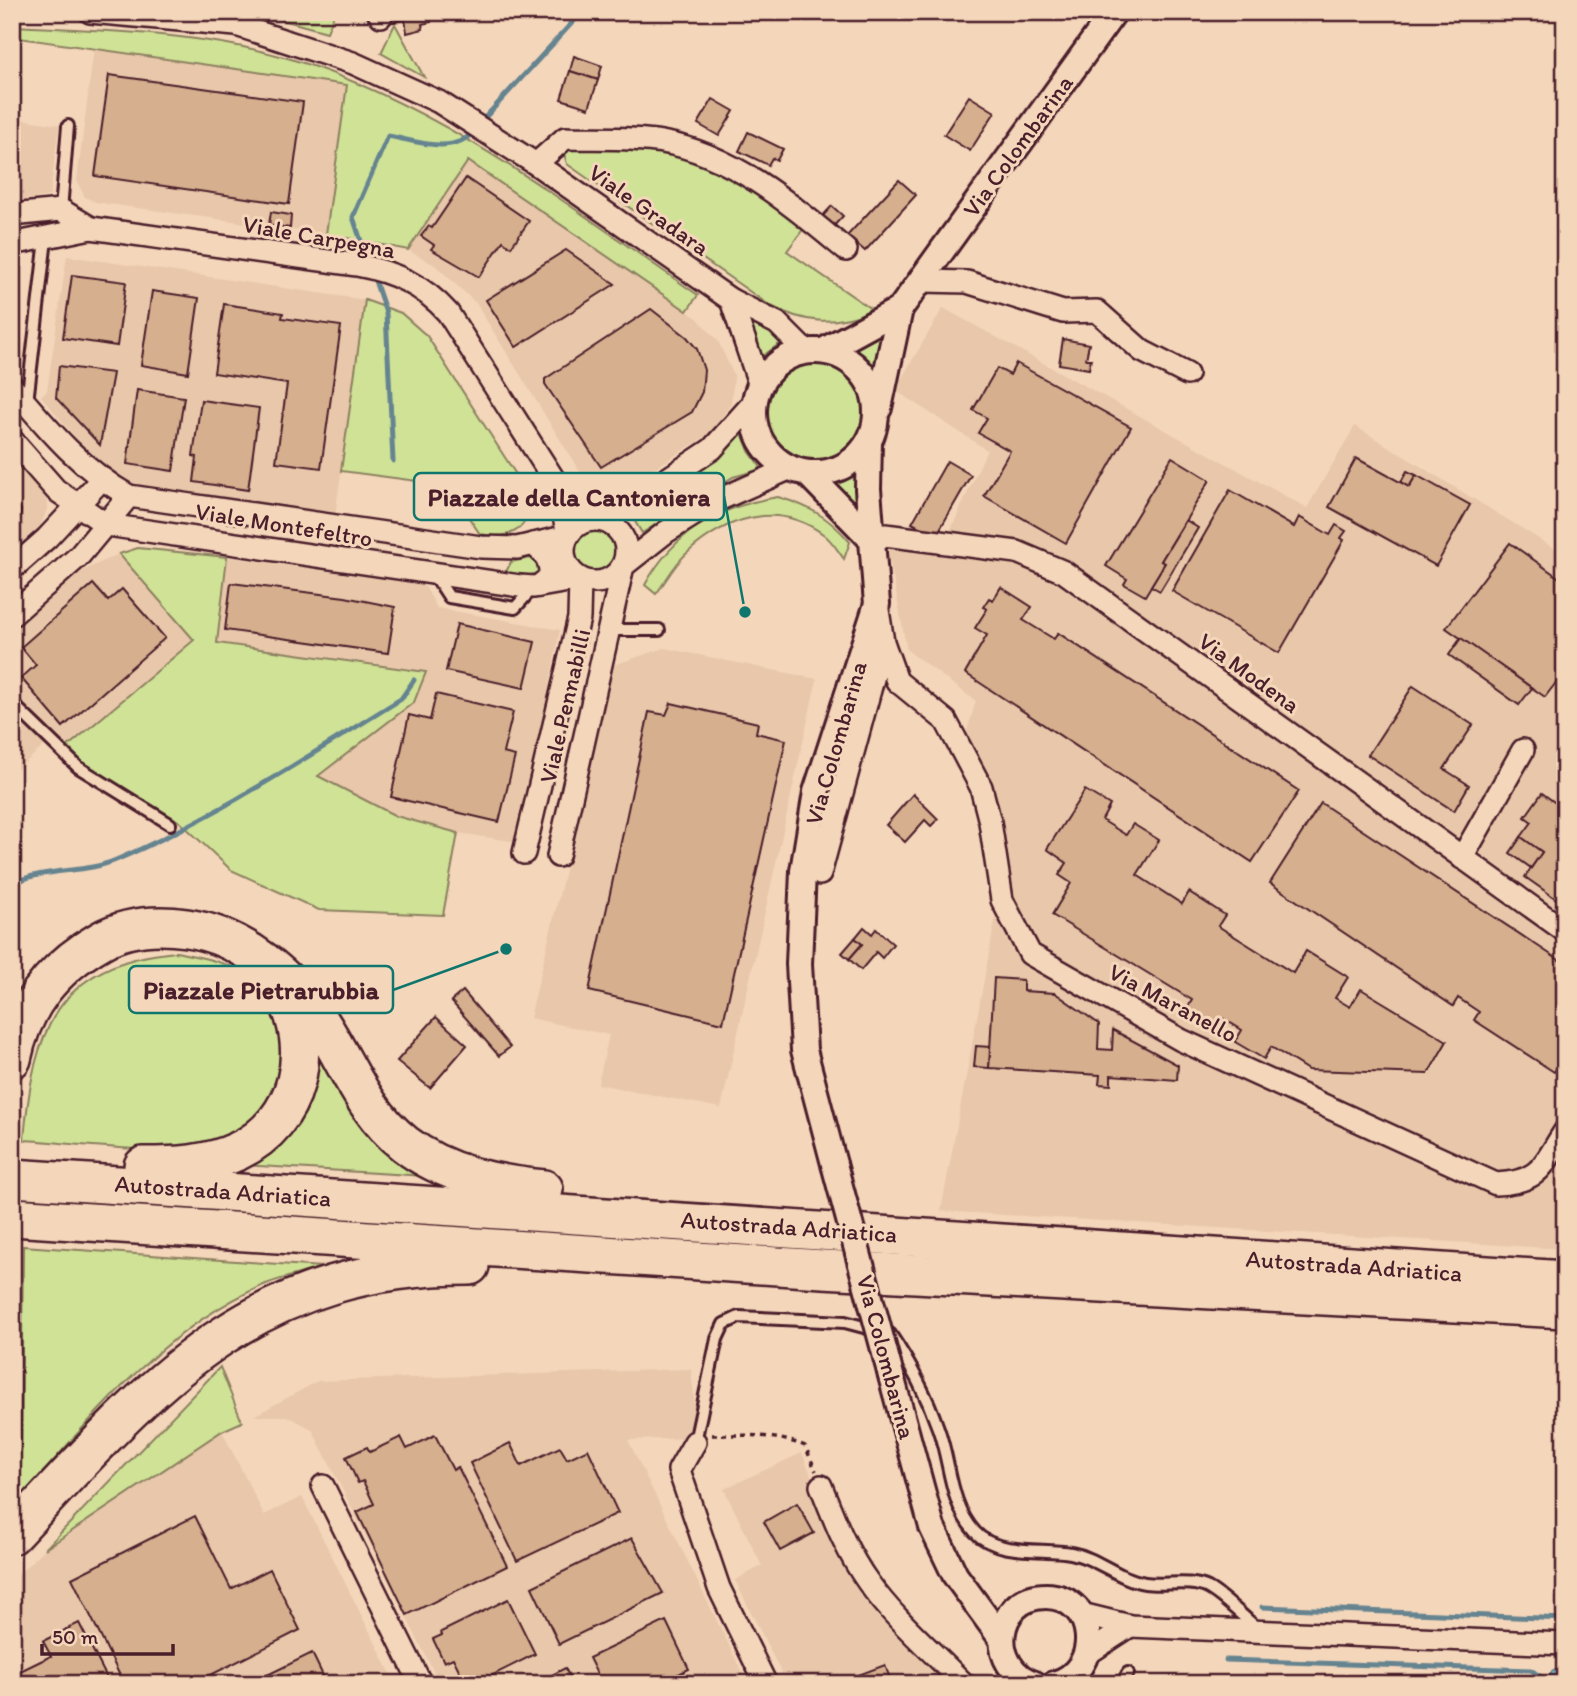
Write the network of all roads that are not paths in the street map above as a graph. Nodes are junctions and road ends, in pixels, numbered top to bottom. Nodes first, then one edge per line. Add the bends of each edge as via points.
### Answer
1 (90, 12) edge
2 (1114, 12) edge
3 (237, 19) edge
4 (68, 126) dead end
5 (536, 164) junction
6 (61, 210) junction
7 (12, 215) edge
8 (91, 228) junction
9 (46, 239) junction
10 (12, 244) edge
11 (846, 250) dead end
12 (922, 281) junction
13 (731, 300) junction
14 (900, 309) junction
15 (814, 351) junction
16 (1187, 374) dead end
17 (12, 387) edge
18 (757, 393) junction
19 (27, 404) junction
20 (873, 432) junction
21 (12, 440) edge
22 (799, 470) junction
23 (101, 480) junction
24 (558, 486) junction
25 (129, 496) junction
26 (78, 505) junction
27 (592, 520) junction
28 (107, 525) junction
29 (568, 536) junction
30 (873, 541) junction
31 (533, 544) junction
32 (623, 566) junction
33 (12, 569) edge
34 (580, 579) junction
35 (537, 587) junction
36 (877, 604) junction
37 (12, 615) edge
38 (659, 629) dead end
39 (609, 630) junction
40 (883, 642) junction
41 (897, 681) joint
42 (12, 704) edge
43 (1522, 750) dead end
44 (170, 824) dead end
45 (524, 853) dead end
46 (558, 856) dead end
47 (1462, 858) junction
48 (820, 874) dead end
49 (1565, 931) edge
50 (269, 966) junction
51 (12, 1059) edge
52 (1565, 1131) edge
53 (12, 1165) edge
54 (12, 1178) edge
55 (12, 1217) edge
56 (827, 1230) junction
57 (822, 1269) junction
58 (1565, 1280) edge
59 (1565, 1309) edge
60 (697, 1438) joint
61 (323, 1486) dead end
62 (821, 1486) road end
63 (12, 1535) edge
64 (954, 1575) junction
65 (1023, 1602) junction
66 (1080, 1614) junction
67 (1130, 1626) junction
68 (1261, 1631) junction
69 (1001, 1638) junction
70 (1565, 1644) edge
71 (1087, 1654) junction
72 (1128, 1673) dead end
73 (1063, 1682) edge
74 (1030, 1683) edge
75 (421, 1684) edge
76 (766, 1684) edge
77 (964, 1684) edge
78 (1122, 1684) edge

1 - 3 street
2 - 12 street, Via Colombarina
3 - 5 street, Viale Gradara via 353,63 439,103
4 - 6 lane
5 - 11 street via 565,138 661,142 701,152 793,205
5 - 13 street, Viale Gradara
6 - 7 street
6 - 8 street, Viale Carpegna
8 - 9 street, Viale Carpegna
8 - 24 street, Viale Carpegna via 358,265 383,270 432,295
9 - 10 street, Viale Carpegna
9 - 19 lane
12 - 14 street, Via Colombarina
12 - 16 street via 967,282 1063,312 1097,311 1142,352
13 - 15 street, Viale Gradara via 777,323
13 - 18 street
14 - 15 street, Via Colombarina
14 - 20 street, Via Colombarina
15 - 18 street via 786,357 771,369
15 - 20 street via 842,356 864,376 876,402
17 - 19 street, Viale Montefeltro
18 - 22 street via 755,422 761,441 774,457
18 - 27 street via 712,449 628,505
19 - 23 street, Viale Montefeltro via 76,460
20 - 22 street via 858,456 843,467 825,472
20 - 30 street, Via Colombarina via 868,489
21 - 26 street, Viale Montefeltro via 56,490
22 - 30 street
22 - 32 street via 716,501
23 - 25 street, Viale Montefeltro
23 - 26 street
24 - 27 street, Viale Carpegna
24 - 29 street, Viale Carpegna
25 - 28 street
25 - 31 street, Viale Montefeltro via 517,548
26 - 28 street, Viale Montefeltro
26 - 33 street
27 - 29 street
27 - 32 street via 618,530 627,547
28 - 35 street, Viale Montefeltro
28 - 37 street
29 - 31 street, Viale Montefeltro
29 - 34 street via 564,555
30 - 36 street, Via Colombarina
30 - 47 street, Via Modena via 886,535 1017,552 1064,572
31 - 35 street via 551,566 550,577
32 - 34 street via 599,583
32 - 39 street, Viale Pennabilli
34 - 35 street, Viale Montefeltro
34 - 45 street, Viale Pennabilli via 579,618
36 - 40 street, Via Colombarina
36 - 64 street, Via Colombarina, bridge via 816,792 803,871 799,964 804,1050 932,1527
38 - 39 lane
39 - 46 street, Viale Pennabilli
40 - 41 street, Via Colombarina
40 - 48 street, Via Colombarina
41 - 52 street, Via Maranello via 946,721 981,787 1002,900 1030,954 1181,1040 1496,1184 1521,1182 1537,1173
42 - 44 lane via 78,767
43 - 47 street
47 - 49 street, Via Modena
50 - 51 highway via 237,943 198,930 140,927 107,937 75,955 49,979 26,1012
50 - 53 highway via 297,1021 301,1059 291,1100 260,1138 237,1151 188,1164
50 - 56 highway via 300,994 384,1125 444,1166 489,1182
54 - 56 highway, Autostrada Adriatica
55 - 57 highway, Autostrada Adriatica
56 - 58 highway, Autostrada Adriatica
57 - 59 highway, Autostrada Adriatica
57 - 63 highway via 466,1266 380,1274 302,1294 254,1316 190,1357 132,1407
60 - 68 lane via 724,1324 739,1317 845,1322 890,1334 938,1427 948,1477 976,1534 1011,1548 1072,1553 1144,1583 1208,1588
60 - 76 street via 679,1469 719,1588
61 - 75 street
62 - 77 street via 846,1546 867,1581
64 - 65 street via 999,1601
64 - 69 street, Via Colombarina
65 - 66 street via 1054,1597
65 - 69 street via 1007,1617
66 - 67 street
66 - 71 street via 1089,1633
67 - 68 street
67 - 71 street
68 - 70 street
69 - 74 street, Via Colombarina via 1010,1668
71 - 73 street
72 - 78 lane

